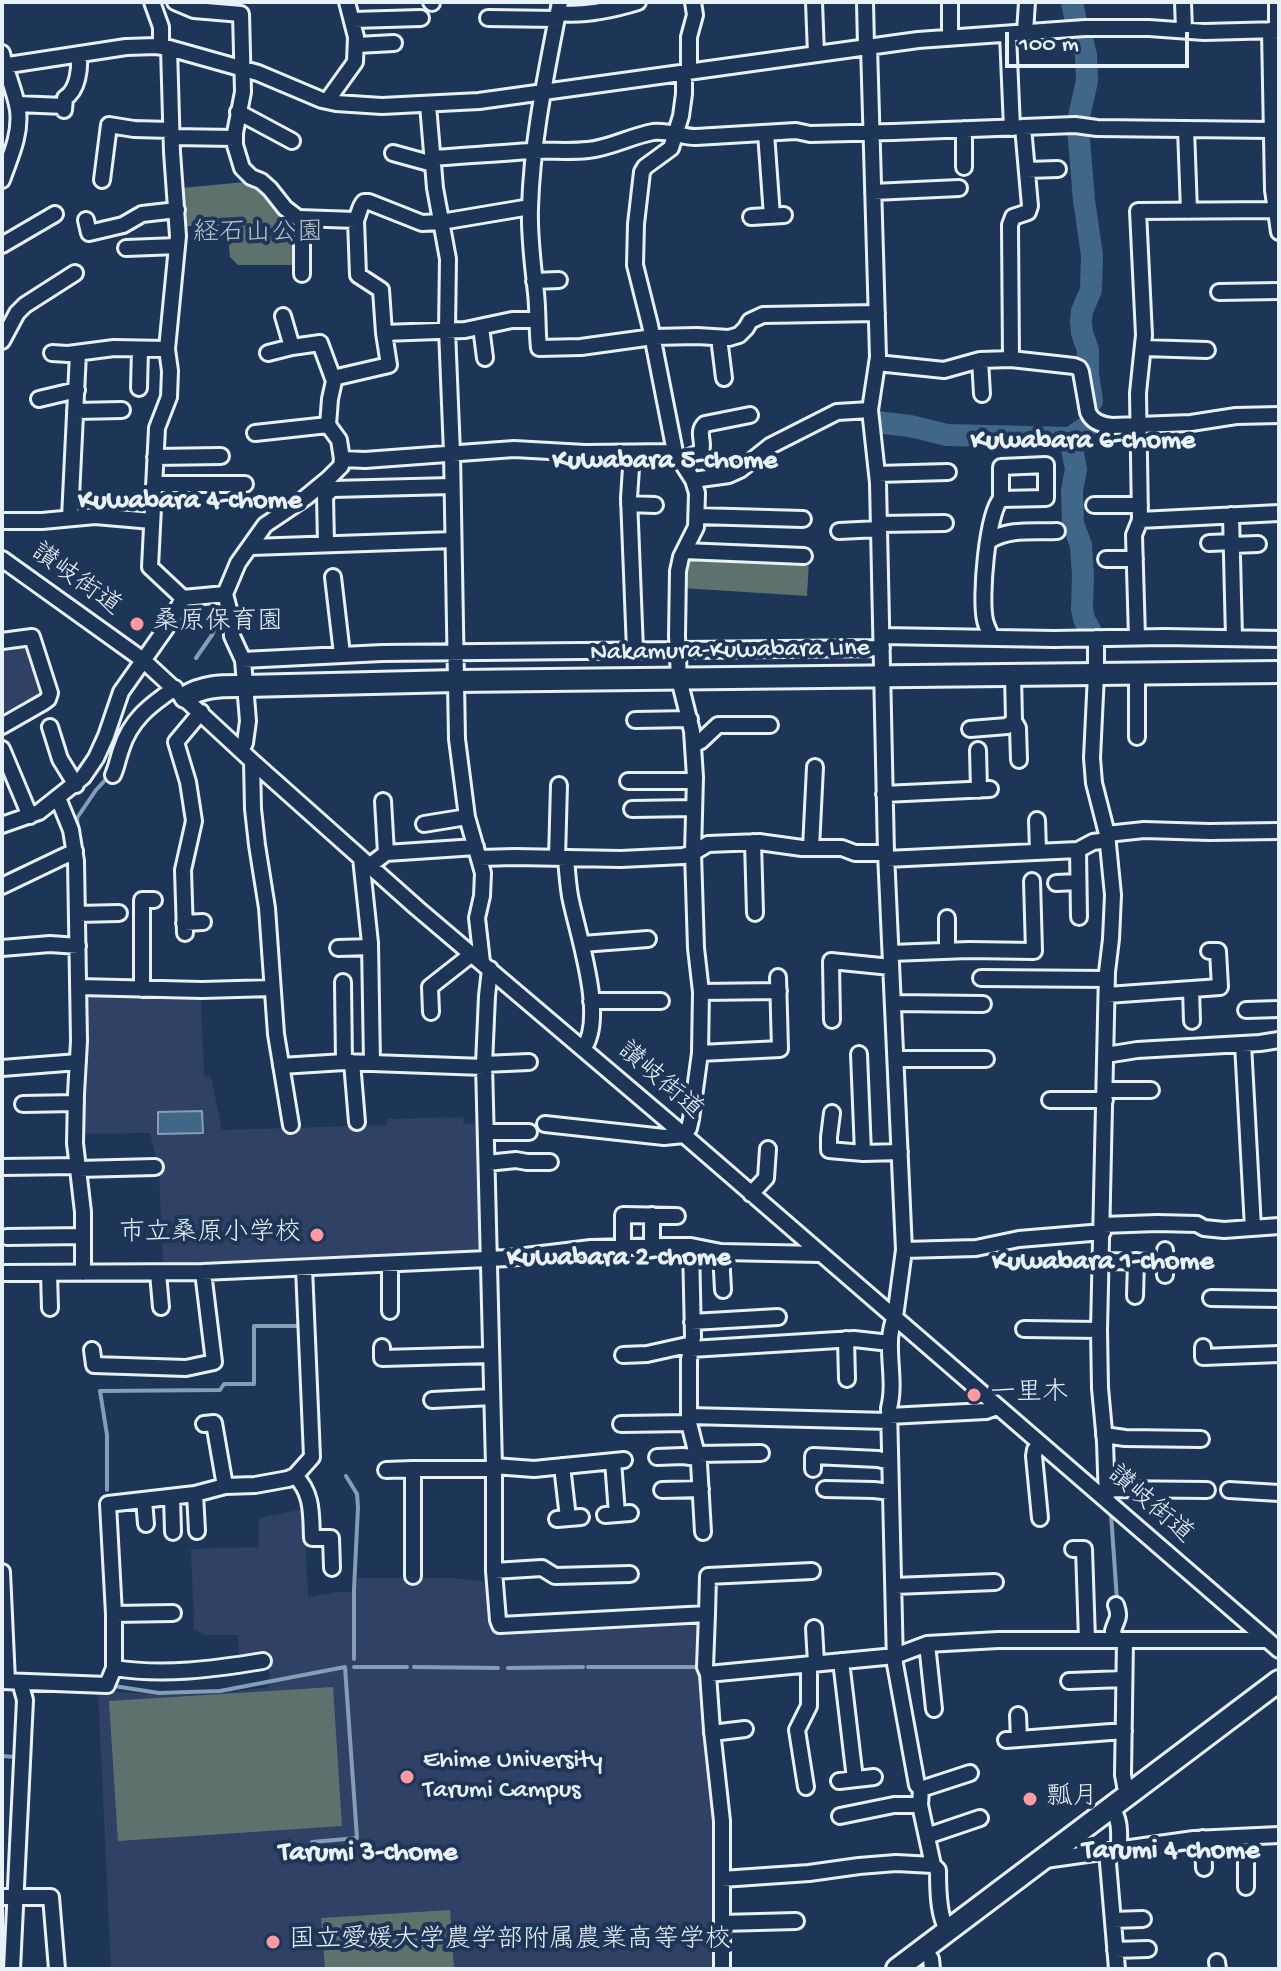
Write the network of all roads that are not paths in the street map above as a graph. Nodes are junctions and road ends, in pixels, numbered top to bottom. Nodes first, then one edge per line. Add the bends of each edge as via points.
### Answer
1 (153, 2) edge
2 (175, 2) edge
3 (347, 2) edge
4 (638, 2) edge
5 (814, 2) edge
6 (865, 2) edge
7 (950, 2) edge
8 (1027, 2) edge
9 (1183, 2) edge
10 (1277, 2) edge
11 (696, 4) edge
12 (242, 8) edge
13 (558, 11) edge
14 (421, 18) dead end
15 (488, 18) dead end
16 (353, 20) junction
17 (1184, 30) junction
18 (1275, 30) edge
19 (1025, 32) junction
20 (1008, 34) junction
21 (950, 38) junction
22 (394, 43) dead end
23 (357, 45) junction
24 (868, 46) junction
25 (165, 47) junction
26 (79, 54) junction
27 (816, 54) junction
28 (3, 62) edge
29 (243, 69) junction
30 (687, 72) junction
31 (543, 91) junction
32 (327, 101) junction
33 (17, 104) junction
34 (428, 105) junction
35 (238, 112) junction
36 (1017, 128) junction
37 (964, 129) junction
38 (1186, 129) junction
39 (1271, 130) junction
40 (172, 133) junction
41 (766, 133) junction
42 (872, 133) junction
43 (675, 135) junction
44 (235, 138) junction
45 (292, 141) dead end
46 (534, 151) junction
47 (393, 153) dead end
48 (432, 161) junction
49 (964, 167) dead end
50 (1058, 169) dead end
51 (1027, 170) junction
52 (2, 180) edge
53 (102, 180) dead end
54 (959, 188) dead end
55 (873, 192) junction
56 (530, 207) junction
57 (177, 210) junction
58 (1276, 210) junction
59 (1189, 211) junction
60 (55, 214) dead end
61 (751, 217) dead end
62 (302, 218) junction
63 (86, 220) dead end
64 (356, 220) junction
65 (441, 222) junction
66 (1279, 229) edge
67 (2, 245) edge
68 (177, 246) junction
69 (126, 248) dead end
70 (75, 273) dead end
71 (302, 274) dead end
72 (559, 280) dead end
73 (534, 281) junction
74 (1279, 291) edge
75 (1219, 292) dead end
76 (877, 313) junction
77 (283, 316) dead end
78 (537, 320) junction
79 (481, 327) junction
80 (447, 330) junction
81 (384, 333) junction
82 (653, 337) junction
83 (719, 338) junction
84 (2, 341) edge
85 (292, 347) junction
86 (1143, 348) junction
87 (140, 349) junction
88 (167, 349) junction
89 (1207, 350) dead end
90 (52, 353) dead end
91 (78, 353) junction
92 (268, 353) dead end
93 (485, 358) dead end
94 (1011, 359) junction
95 (980, 360) junction
96 (877, 363) junction
97 (333, 378) junction
98 (724, 378) dead end
99 (139, 388) dead end
100 (77, 390) junction
101 (982, 394) dead end
102 (39, 399) dead end
103 (122, 410) dead end
104 (870, 410) junction
105 (75, 411) junction
106 (750, 415) dead end
107 (1279, 415) edge
108 (328, 425) junction
109 (1139, 426) junction
110 (255, 433) dead end
111 (452, 453) junction
112 (632, 453) junction
113 (221, 456) dead end
114 (678, 456) junction
115 (155, 457) junction
116 (342, 459) junction
117 (946, 476) dead end
118 (877, 479) junction
119 (693, 480) junction
120 (154, 484) junction
121 (245, 484) dead end
122 (452, 486) junction
123 (1001, 499) dead end
124 (629, 504) junction
125 (655, 505) dead end
126 (1094, 505) dead end
127 (1140, 512) junction
128 (1279, 513) edge
129 (1231, 515) junction
130 (697, 516) junction
131 (70, 518) junction
132 (803, 519) dead end
133 (2, 521) edge
134 (152, 521) junction
135 (945, 523) dead end
136 (879, 526) junction
137 (839, 531) dead end
138 (1057, 531) dead end
139 (453, 540) junction
140 (989, 541) junction
141 (1209, 543) dead end
142 (326, 544) junction
143 (1232, 544) junction
144 (1258, 544) dead end
145 (251, 547) junction
146 (684, 551) junction
147 (804, 556) dead end
148 (2, 559) edge
149 (1106, 559) dead end
150 (1135, 559) junction
151 (333, 577) dead end
152 (225, 594) junction
153 (183, 598) junction
154 (1137, 637) junction
155 (992, 638) junction
156 (1096, 638) junction
157 (1234, 638) junction
158 (1279, 639) edge
159 (2, 641) edge
160 (882, 642) junction
161 (678, 649) junction
162 (635, 650) junction
163 (457, 653) junction
164 (342, 654) junction
165 (143, 660) junction
166 (243, 660) junction
167 (1279, 672) edge
168 (1137, 673) junction
169 (1096, 674) junction
170 (1013, 675) junction
171 (883, 677) junction
172 (679, 679) junction
173 (457, 681) junction
174 (245, 686) junction
175 (180, 692) junction
176 (201, 712) junction
177 (690, 719) junction
178 (635, 720) dead end
179 (1014, 721) junction
180 (770, 725) dead end
181 (2, 726) edge
182 (50, 727) dead end
183 (970, 729) dead end
184 (1137, 737) dead end
185 (693, 745) junction
186 (2, 749) edge
187 (241, 750) junction
188 (978, 750) dead end
189 (1019, 760) dead end
190 (252, 761) junction
191 (815, 767) dead end
192 (113, 775) dead end
193 (628, 781) dead end
194 (695, 781) junction
195 (76, 785) junction
196 (559, 785) dead end
197 (884, 794) junction
198 (58, 798) junction
199 (383, 801) dead end
200 (694, 808) junction
201 (632, 809) dead end
202 (30, 816) junction
203 (467, 817) junction
204 (1037, 820) dead end
205 (424, 824) dead end
206 (2, 825) edge
207 (1279, 831) edge
208 (1108, 837) junction
209 (753, 842) junction
210 (170, 848) dead end
211 (811, 848) junction
212 (1078, 850) junction
213 (75, 851) junction
214 (1038, 851) junction
215 (187, 852) junction
216 (478, 852) junction
217 (386, 853) junction
218 (693, 853) junction
219 (886, 856) junction
220 (562, 858) junction
221 (365, 862) junction
222 (1032, 881) dead end
223 (1078, 882) junction
224 (1056, 883) dead end
225 (2, 886) edge
226 (154, 900) dead end
227 (119, 913) dead end
228 (755, 913) dead end
229 (77, 914) junction
230 (1079, 917) dead end
231 (947, 918) dead end
232 (203, 922) dead end
233 (648, 939) dead end
234 (582, 944) junction
235 (78, 946) junction
236 (370, 947) junction
237 (2, 948) edge
238 (338, 948) dead end
239 (1002, 950) junction
240 (947, 951) junction
241 (1209, 951) dead end
242 (891, 960) junction
243 (481, 962) junction
244 (981, 978) dead end
245 (1003, 978) junction
246 (1107, 979) junction
247 (343, 982) dead end
248 (79, 987) junction
249 (272, 988) junction
250 (142, 989) junction
251 (1191, 989) junction
252 (701, 992) junction
253 (1107, 995) junction
254 (591, 1001) junction
255 (661, 1001) dead end
256 (893, 1003) junction
257 (983, 1004) dead end
258 (1279, 1009) edge
259 (1246, 1010) dead end
260 (431, 1012) dead end
261 (832, 1020) dead end
262 (1192, 1021) dead end
263 (1279, 1040) edge
264 (1243, 1044) junction
265 (583, 1049) junction
266 (700, 1053) junction
267 (859, 1054) dead end
268 (1106, 1055) junction
269 (896, 1059) junction
270 (986, 1059) dead end
271 (78, 1062) junction
272 (348, 1062) junction
273 (529, 1062) dead end
274 (372, 1063) junction
275 (281, 1066) junction
276 (484, 1066) junction
277 (2, 1068) edge
278 (1151, 1090) dead end
279 (1105, 1095) junction
280 (1050, 1100) dead end
281 (76, 1103) junction
282 (23, 1104) dead end
283 (832, 1113) dead end
284 (357, 1122) dead end
285 (545, 1124) dead end
286 (291, 1125) dead end
287 (486, 1132) junction
288 (529, 1132) dead end
289 (684, 1135) junction
290 (768, 1149) dead end
291 (900, 1152) junction
292 (863, 1153) junction
293 (550, 1162) dead end
294 (487, 1163) junction
295 (2, 1167) edge
296 (78, 1167) junction
297 (155, 1167) dead end
298 (751, 1194) junction
299 (652, 1215) junction
300 (677, 1216) dead end
301 (1279, 1226) edge
302 (1253, 1228) junction
303 (1103, 1229) junction
304 (83, 1236) junction
305 (7, 1237) dead end
306 (652, 1246) junction
307 (691, 1246) junction
308 (623, 1247) junction
309 (904, 1250) junction
310 (721, 1252) junction
311 (820, 1254) junction
312 (489, 1259) junction
313 (1101, 1261) junction
314 (1136, 1261) junction
315 (1165, 1262) dead end
316 (390, 1264) junction
317 (304, 1268) junction
318 (203, 1272) junction
319 (2, 1273) edge
320 (49, 1273) junction
321 (83, 1273) junction
322 (158, 1273) junction
323 (723, 1290) dead end
324 (1135, 1296) dead end
325 (1211, 1298) dead end
326 (1279, 1299) edge
327 (161, 1307) dead end
328 (50, 1308) dead end
329 (390, 1311) dead end
330 (778, 1317) dead end
331 (895, 1317) junction
332 (692, 1322) junction
333 (1024, 1329) dead end
334 (1099, 1330) junction
335 (846, 1339) junction
336 (890, 1343) junction
337 (692, 1346) junction
338 (382, 1347) dead end
339 (1203, 1347) dead end
340 (92, 1350) dead end
341 (1279, 1354) edge
342 (491, 1355) junction
343 (623, 1355) dead end
344 (847, 1379) dead end
345 (492, 1397) junction
346 (432, 1400) dead end
347 (997, 1407) junction
348 (889, 1419) junction
349 (689, 1420) junction
350 (204, 1424) dead end
351 (621, 1424) dead end
352 (1104, 1435) junction
353 (1194, 1435) dead end
354 (1040, 1444) junction
355 (761, 1453) dead end
356 (697, 1456) junction
357 (657, 1457) dead end
358 (890, 1462) junction
359 (562, 1466) junction
360 (494, 1468) junction
361 (413, 1469) junction
362 (813, 1469) dead end
363 (386, 1470) dead end
364 (295, 1476) junction
365 (225, 1486) junction
366 (701, 1489) junction
367 (825, 1489) dead end
368 (662, 1490) dead end
369 (1207, 1490) dead end
370 (1229, 1490) dead end
371 (891, 1492) junction
372 (1279, 1493) edge
373 (195, 1494) junction
374 (1107, 1495) junction
375 (172, 1497) junction
376 (144, 1500) junction
377 (617, 1514) dead end
378 (569, 1518) dead end
379 (1040, 1518) dead end
380 (146, 1524) dead end
381 (197, 1531) dead end
382 (173, 1532) dead end
383 (703, 1532) dead end
384 (1073, 1549) dead end
385 (332, 1568) dead end
386 (494, 1571) junction
387 (2, 1572) edge
388 (630, 1574) dead end
389 (413, 1576) dead end
390 (804, 1576) dead end
391 (988, 1578) dead end
392 (894, 1586) junction
393 (1116, 1605) dead end
394 (173, 1613) dead end
395 (114, 1614) junction
396 (707, 1614) junction
397 (814, 1628) dead end
398 (1087, 1640) junction
399 (1120, 1640) junction
400 (927, 1644) junction
401 (1273, 1645) edge
402 (895, 1656) junction
403 (263, 1661) dead end
404 (841, 1661) junction
405 (812, 1664) junction
406 (114, 1668) junction
407 (708, 1674) junction
408 (1124, 1679) junction
409 (1069, 1681) dead end
410 (1279, 1681) edge
411 (10, 1682) edge
412 (934, 1709) dead end
413 (1018, 1715) dead end
414 (745, 1729) dead end
415 (1124, 1731) junction
416 (712, 1733) junction
417 (970, 1773) dead end
418 (874, 1777) dead end
419 (855, 1779) junction
420 (839, 1781) dead end
421 (806, 1787) dead end
422 (921, 1789) junction
423 (1129, 1793) junction
424 (920, 1805) junction
425 (1111, 1807) junction
426 (980, 1818) dead end
427 (848, 1819) dead end
428 (1279, 1835) edge
429 (927, 1836) junction
430 (1246, 1837) junction
431 (1203, 1838) junction
432 (1113, 1850) junction
433 (1039, 1861) junction
434 (933, 1865) junction
435 (1204, 1868) dead end
436 (722, 1879) junction
437 (1246, 1887) dead end
438 (9, 1897) edge
439 (1143, 1919) dead end
440 (1113, 1920) junction
441 (796, 1921) dead end
442 (722, 1923) junction
443 (948, 1930) junction
444 (924, 1948) junction
445 (1148, 1949) dead end
446 (1115, 1950) junction
447 (12, 1969) edge
448 (57, 1969) edge
449 (722, 1969) edge
450 (897, 1969) edge
451 (932, 1969) edge
452 (1117, 1969) edge

1 - 25 street
2 - 12 street via 194,10
3 - 16 street
4 - 13 street via 595,12
5 - 27 street
6 - 24 street
7 - 21 street
8 - 19 street
9 - 17 street
10 - 18 street
11 - 30 street
12 - 29 street
13 - 15 street
13 - 31 street
14 - 16 street
16 - 23 street
17 - 18 street
17 - 19 street
18 - 39 street
19 - 20 street
20 - 21 street
20 - 36 street
21 - 24 street
22 - 23 street
23 - 32 street via 355,62
24 - 27 street
24 - 42 street
25 - 26 street
25 - 29 street
25 - 40 street
26 - 28 street
26 - 33 street via 74,90 64,108
27 - 30 street
28 - 33 street
29 - 32 street
29 - 35 street
30 - 31 street
30 - 43 street
31 - 34 street
31 - 46 street
32 - 34 street
33 - 52 street via 17,137
34 - 48 street
35 - 44 street
35 - 45 street
36 - 37 street
36 - 38 street
36 - 51 street
37 - 42 street
37 - 49 street
38 - 39 street
38 - 59 street
39 - 58 street
40 - 44 street
40 - 53 street via 109,125
40 - 57 street
41 - 42 street
41 - 43 street
41 - 61 street via 778,216
42 - 55 street
43 - 46 street via 657,132 588,150
43 - 82 street via 671,148 642,172 636,224 635,265
44 - 62 street via 242,168 292,215
46 - 48 street
46 - 56 street
47 - 48 street
48 - 65 street
50 - 51 street
51 - 94 street via 1030,206 1010,225
54 - 55 street
55 - 76 street
56 - 65 street
56 - 73 street
57 - 63 street via 142,214 89,233
57 - 68 street
58 - 59 street
58 - 66 street
59 - 86 street via 1138,211
60 - 67 street
62 - 64 street
62 - 71 street
64 - 65 street via 361,205 369,202 422,223
64 - 81 street via 358,275 381,290
65 - 80 street via 448,259
68 - 69 street
68 - 88 street
70 - 84 street via 25,305
72 - 73 street
73 - 78 street
74 - 75 street
76 - 83 street via 763,315 739,335
76 - 96 street
77 - 85 street
78 - 79 street
78 - 82 street via 539,348
79 - 80 street
79 - 93 street
80 - 81 street
80 - 111 street
81 - 97 street via 389,365
82 - 83 street
82 - 114 street
83 - 98 street
85 - 92 street
85 - 97 street via 320,343
86 - 89 street
86 - 109 street
87 - 88 street
87 - 91 street
87 - 99 street
88 - 115 street via 169,397 157,428
90 - 91 street
91 - 100 street
94 - 95 street
94 - 109 street via 1079,368 1090,417 1104,425
95 - 96 street via 944,370
95 - 101 street
96 - 104 street
97 - 108 street
100 - 102 street
100 - 105 street
103 - 105 street
104 - 118 street
104 - 119 street via 837,412 770,446 740,470
105 - 131 street
106 - 114 street via 705,424 701,452
107 - 109 street
108 - 110 street
108 - 116 street via 339,440
109 - 127 street
111 - 112 street
111 - 116 street
111 - 122 street
112 - 114 street
112 - 124 street
113 - 115 street
114 - 119 street
115 - 120 street
116 - 145 street via 328,479 265,525
117 - 118 street
118 - 136 street
119 - 130 street
120 - 121 street
120 - 134 street
122 - 139 street
122 - 142 street via 332,489 325,496
123 - 140 street
124 - 125 street
124 - 162 street
126 - 127 street
127 - 129 street
127 - 150 street
128 - 129 street
129 - 143 street
130 - 132 street
130 - 146 street
131 - 133 street
131 - 134 street
134 - 153 street via 150,567
135 - 136 street
136 - 137 street
136 - 160 street
138 - 140 street via 1009,532
139 - 142 street
139 - 163 street
140 - 155 street via 985,619
141 - 143 street
142 - 145 street
143 - 144 street
143 - 157 street
145 - 152 street
146 - 147 street
146 - 161 street via 678,571
148 - 165 street, 讃岐街道
149 - 150 street
150 - 154 street
151 - 164 street
152 - 153 street
152 - 166 street via 232,636
153 - 165 street
154 - 156 street
154 - 157 street
155 - 156 street
155 - 160 street
156 - 169 street
157 - 158 street
159 - 181 street via 32,637 50,693 44,702
160 - 161 street
160 - 171 street
161 - 162 street
161 - 172 street
162 - 163 street
163 - 164 street
163 - 173 street
164 - 166 street
165 - 175 street, 讃岐街道
165 - 195 street via 121,692 96,758
166 - 174 street
167 - 168 street, Nakamura-Kuwabara Line
168 - 169 street, Nakamura-Kuwabara Line
168 - 184 street
169 - 170 street, Nakamura-Kuwabara Line
169 - 208 street via 1092,758
170 - 171 street, Nakamura-Kuwabara Line
170 - 179 street
171 - 172 street, Nakamura-Kuwabara Line
171 - 197 street
172 - 173 street, Nakamura-Kuwabara Line
172 - 177 street
173 - 174 street, Nakamura-Kuwabara Line
173 - 203 street via 457,739
174 - 175 street, Nakamura-Kuwabara Line
174 - 187 street via 248,721
175 - 176 street, 讃岐街道
175 - 192 street via 154,702 138,716
176 - 187 street, 讃岐街道
176 - 215 street via 176,742 194,821
177 - 178 street
177 - 185 street
179 - 183 street
179 - 189 street
180 - 185 street via 718,725
182 - 195 street
185 - 194 street
186 - 202 street
187 - 190 street, 讃岐街道
188 - 197 street via 985,790
190 - 221 street, 讃岐街道
190 - 249 street
191 - 211 street
193 - 194 street
194 - 200 street
195 - 198 street
196 - 220 street
197 - 219 street
198 - 202 street
198 - 213 street
199 - 217 street
200 - 201 street
200 - 218 street
202 - 206 street
203 - 205 street
203 - 216 street
204 - 214 street
207 - 208 street via 1144,830
208 - 212 street
208 - 246 street via 1113,895
209 - 211 street
209 - 218 street via 708,844
209 - 228 street
210 - 215 street
211 - 219 street
212 - 214 street
212 - 223 street
213 - 225 street
213 - 229 street
214 - 219 street
215 - 232 street via 185,928
216 - 217 street
216 - 220 street via 526,865
216 - 243 street via 483,873 477,918
217 - 221 street
218 - 220 street
218 - 252 street
219 - 242 street
220 - 234 street
221 - 236 street
221 - 243 street, 讃岐街道
222 - 239 street via 1034,951
223 - 224 street
223 - 230 street
226 - 250 street via 142,900
227 - 229 street
229 - 235 street
231 - 240 street
233 - 234 street via 620,948
234 - 254 street
235 - 237 street
235 - 248 street
236 - 238 street
236 - 274 street
239 - 240 street
239 - 245 street
240 - 242 street
241 - 251 street via 1218,951 1220,987
242 - 256 street
242 - 261 street via 831,961
243 - 260 street via 430,987
243 - 265 street, 讃岐街道
243 - 276 street via 487,996
244 - 245 street
245 - 246 street
246 - 253 street
247 - 272 street
248 - 250 street
248 - 271 street
249 - 250 street
249 - 275 street
251 - 253 street
251 - 262 street
252 - 266 street
252 - 266 street via 778,984 780,1049
253 - 268 street
254 - 255 street
254 - 265 street via 591,1036
256 - 257 street
256 - 269 street
258 - 259 street
263 - 264 street
264 - 268 street
264 - 302 street
265 - 289 street, 讃岐街道
266 - 289 street
267 - 292 street
268 - 279 street
269 - 270 street
269 - 291 street
271 - 277 street
271 - 281 street
272 - 274 street
272 - 275 street
272 - 284 street
273 - 276 street
274 - 276 street
275 - 286 street
276 - 287 street
278 - 279 street
279 - 280 street
279 - 303 street
281 - 282 street
281 - 296 street
283 - 292 street via 829,1150
285 - 289 street
287 - 288 street
287 - 294 street
289 - 298 street, 讃岐街道
290 - 298 street via 766,1178
291 - 292 street
291 - 309 street
293 - 294 street
294 - 312 street
295 - 296 street
296 - 297 street
296 - 304 street
298 - 311 street, 讃岐街道
299 - 300 street
299 - 306 street
299 - 308 street via 623,1215
301 - 302 street
302 - 303 street via 1157,1223
303 - 309 street via 976,1248
303 - 313 street
304 - 305 street
304 - 321 street
306 - 307 street
306 - 308 street
307 - 310 street
307 - 332 street
308 - 312 street
309 - 331 street
310 - 311 street
310 - 323 street
311 - 331 street, 讃岐街道
312 - 316 street
312 - 342 street
313 - 314 street
313 - 334 street
314 - 315 street
314 - 324 street
316 - 317 street
316 - 329 street
317 - 318 street
317 - 364 street via 312,1457
318 - 322 street
318 - 340 street via 214,1362 186,1368 94,1365
319 - 320 street
320 - 321 street
320 - 328 street
321 - 322 street
322 - 327 street
325 - 326 street
330 - 332 street
331 - 336 street
331 - 347 street, 讃岐街道
332 - 337 street
333 - 334 street
334 - 352 street
335 - 336 street
335 - 337 street
335 - 344 street
336 - 348 street
337 - 343 street
337 - 349 street
338 - 342 street via 382,1358
339 - 341 street via 1203,1357
342 - 345 street
345 - 346 street
345 - 360 street
347 - 348 street
347 - 354 street, 讃岐街道
348 - 349 street
348 - 358 street
349 - 351 street
349 - 356 street
350 - 365 street via 214,1423
352 - 353 street
352 - 374 street
354 - 374 street, 讃岐街道
354 - 379 street via 1034,1456
355 - 356 street
356 - 357 street
356 - 366 street
358 - 362 street via 813,1456
358 - 371 street
359 - 360 street
359 - 377 street via 618,1461
359 - 378 street
360 - 361 street
360 - 386 street
361 - 363 street
361 - 389 street
364 - 365 street
364 - 385 street via 310,1499 312,1538 331,1538
365 - 373 street
366 - 368 street
366 - 383 street
367 - 371 street
369 - 374 street
370 - 372 street
371 - 392 street
373 - 375 street
373 - 381 street
374 - 401 street, 讃岐街道
375 - 376 street
375 - 382 street
376 - 380 street
376 - 395 street via 108,1504
384 - 398 street via 1084,1549
386 - 388 street via 542,1568 555,1576
386 - 396 street via 500,1625
387 - 411 street
390 - 396 street via 708,1576
391 - 392 street
392 - 402 street
393 - 399 street via 1119,1615 1113,1631
394 - 395 street
395 - 406 street
396 - 407 street
397 - 405 street
398 - 399 street
398 - 400 street
399 - 401 street
399 - 408 street
400 - 402 street
400 - 412 street
402 - 404 street
402 - 422 street
403 - 406 street via 186,1671
404 - 405 street
404 - 419 street
405 - 407 street
405 - 421 street via 809,1706 794,1751
406 - 411 street via 107,1685
407 - 416 street
408 - 409 street
408 - 415 street
410 - 423 street
411 - 438 street via 25,1700
413 - 415 street via 1013,1740
414 - 416 street
415 - 423 street via 1123,1775
416 - 436 street
417 - 422 street
418 - 419 street
419 - 420 street
422 - 424 street
423 - 425 street
424 - 427 street via 894,1805
424 - 429 street
425 - 432 street via 1120,1826
425 - 433 street
426 - 429 street
428 - 430 street
429 - 434 street
430 - 431 street
430 - 437 street
431 - 432 street
431 - 435 street
432 - 433 street
432 - 440 street
433 - 443 street
434 - 436 street via 896,1863
434 - 443 street
436 - 442 street
438 - 447 street
438 - 448 street via 51,1897
439 - 440 street
440 - 446 street
441 - 442 street
442 - 449 street
443 - 444 street
444 - 450 street
444 - 451 street
445 - 446 street
446 - 452 street

